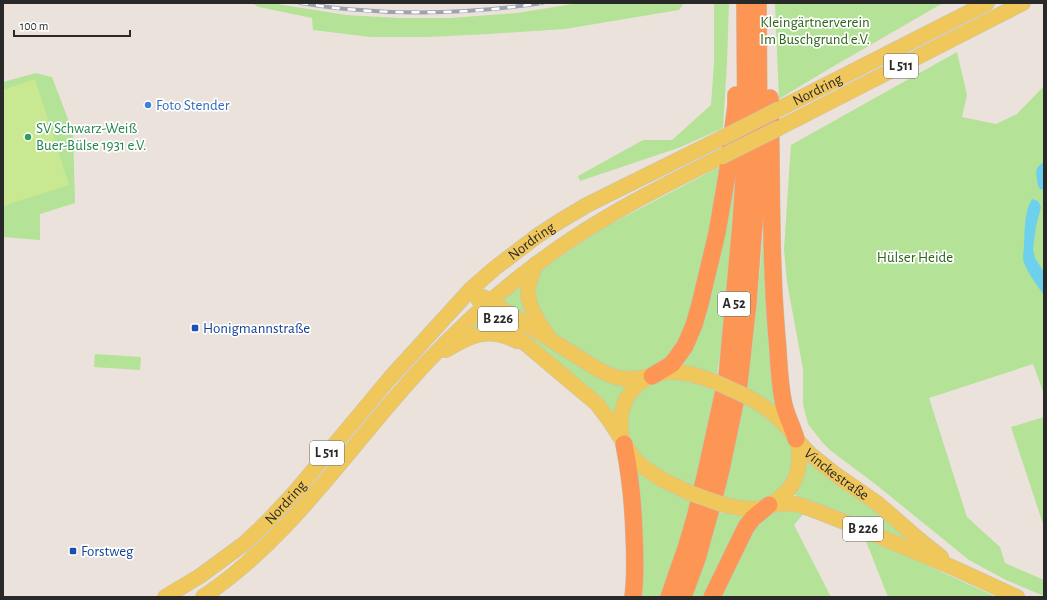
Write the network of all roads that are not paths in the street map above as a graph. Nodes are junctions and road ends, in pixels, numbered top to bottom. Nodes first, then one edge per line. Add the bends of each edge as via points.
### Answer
1 (738, 3) edge
2 (745, 3) edge
3 (758, 3) edge
4 (767, 3) edge
5 (987, 3) edge
6 (1023, 3) edge
7 (536, 264) junction
8 (471, 290) junction
9 (487, 304) junction
10 (551, 340) junction
11 (527, 346) junction
12 (428, 361) junction
13 (652, 376) junction
14 (796, 439) junction
15 (624, 444) junction
16 (769, 505) junction
17 (954, 568) junction
18 (165, 597) edge
19 (202, 597) edge
20 (633, 597) edge
21 (669, 597) edge
22 (683, 597) edge
23 (712, 597) edge
24 (1017, 597) edge

1 - 13 highway via 736,105 717,233 700,304 685,346 672,364
2 - 21 highway, A 52 via 746,147 727,376 695,518
3 - 22 highway, A 52 via 759,147 748,303 739,384 715,494 697,560
4 - 14 highway via 775,321 783,398
5 - 8 main road, Nordring / L 511, bridge via 611,192 560,221 509,256
6 - 7 main road, Nordring / L 511, bridge via 661,187 614,213
7 - 9 main road, Nordring / L 511
7 - 10 main road via 528,288 528,299 534,315
8 - 9 main road, B 226
8 - 18 main road, Nordring / L 511 via 390,378 269,520 245,543 200,576
9 - 10 main road, B 226
9 - 11 main road, B 226
9 - 12 main road, Nordring / L 511
10 - 13 main road, B 226 via 611,376 629,380
11 - 12 main road via 503,335 481,334 460,341
11 - 15 main road, B 226 via 597,404
12 - 19 main road, Nordring / L 511 via 284,528 248,562
13 - 14 main road, B 226, bridge via 673,372 713,381 765,407
13 - 15 main road via 635,387 624,404 620,419
14 - 16 main road via 800,463 793,485
14 - 17 main road, Vinckestraße / B 226 via 810,454 891,514
15 - 16 main road, B 226, bridge via 634,458 653,474 690,493 743,509
15 - 20 highway via 633,507 636,565
16 - 17 main road, Vinckestraße / B 226 via 803,506
16 - 23 highway via 746,527
17 - 24 main road, Vinckestraße / B 226

